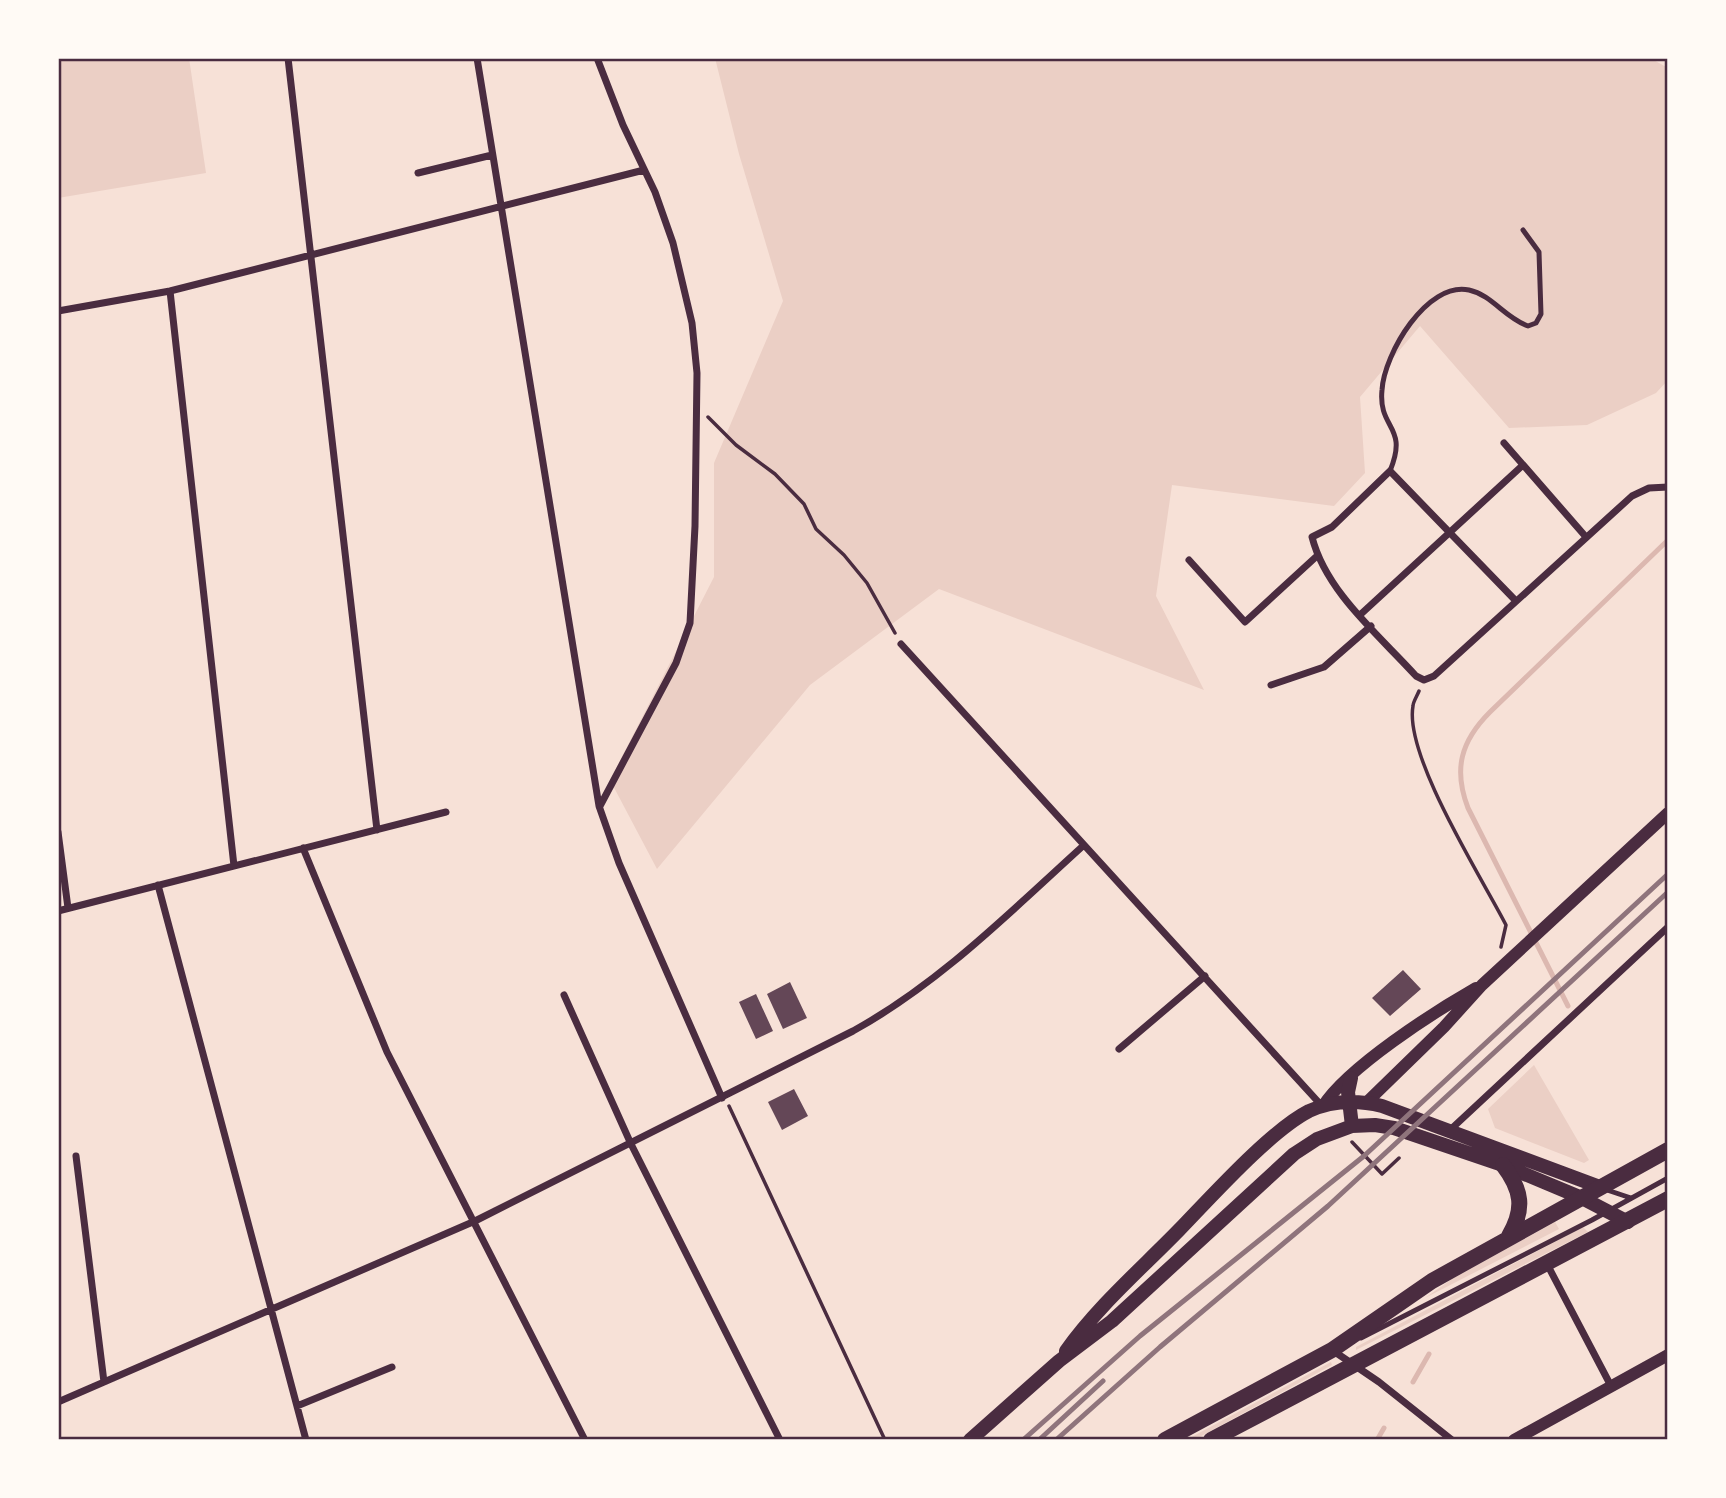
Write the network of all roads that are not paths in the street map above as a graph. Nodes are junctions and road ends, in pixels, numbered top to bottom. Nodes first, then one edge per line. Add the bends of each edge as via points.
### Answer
1 (288, 58) edge
2 (477, 58) edge
3 (597, 58) edge
4 (492, 155) junction
5 (644, 170) junction
6 (418, 173) dead end
7 (501, 204) junction
8 (1523, 230) dead end
9 (311, 254) junction
10 (170, 291) junction
11 (58, 311) edge
12 (1504, 443) dead end
13 (1523, 465) junction
14 (1391, 471) junction
15 (1668, 487) edge
16 (1450, 532) junction
17 (1586, 537) junction
18 (1318, 555) junction
19 (1189, 560) dead end
20 (1516, 601) junction
21 (1361, 614) junction
22 (1371, 626) junction
23 (901, 644) road end
24 (1271, 685) dead end
25 (599, 806) junction
26 (446, 812) dead end
27 (1668, 813) edge
28 (377, 830) junction
29 (58, 832) edge
30 (1084, 845) junction
31 (303, 848) junction
32 (234, 866) junction
33 (158, 886) junction
34 (68, 908) junction
35 (58, 911) edge
36 (1668, 927) edge
37 (1205, 976) junction
38 (1482, 985) junction
39 (564, 995) dead end
40 (1119, 1049) dead end
41 (1351, 1078) junction
42 (723, 1098) junction
43 (1349, 1101) junction
44 (1367, 1102) junction
45 (1323, 1107) junction
46 (1449, 1131) junction
47 (1351, 1134) junction
48 (631, 1144) junction
49 (1668, 1150) edge
50 (76, 1156) dead end
51 (1503, 1165) junction
52 (1668, 1178) edge
53 (1600, 1187) junction
54 (1582, 1198) junction
55 (1631, 1198) junction
56 (1668, 1199) edge
57 (1607, 1212) junction
58 (475, 1221) junction
59 (1628, 1222) junction
60 (1508, 1238) junction
61 (1547, 1264) junction
62 (271, 1310) junction
63 (1332, 1350) junction
64 (1668, 1355) edge
65 (1059, 1361) junction
66 (1354, 1364) junction
67 (391, 1367) dead end
68 (104, 1382) junction
69 (1611, 1386) junction
70 (58, 1402) edge
71 (297, 1406) junction
72 (306, 1440) edge
73 (585, 1440) edge
74 (780, 1440) edge
75 (970, 1440) edge
76 (1165, 1440) edge
77 (1211, 1440) edge
78 (1451, 1440) edge
79 (1514, 1440) edge

1 - 9 street
2 - 4 street
3 - 5 street
4 - 6 street
4 - 7 street
5 - 7 street
5 - 25 street via 664,214 697,352 693,593 688,630 676,663
7 - 9 street
7 - 25 street
8 - 14 lane via 1539,251 1541,314 1536,323 1518,323 1480,293 1447,289 1422,311 1395,346 1381,391 1385,417 1397,435 1399,448
9 - 10 street
9 - 28 street
10 - 11 street
10 - 32 street
12 - 13 street
13 - 16 street
13 - 17 street
14 - 16 street
14 - 18 street via 1332,527 1312,537
15 - 17 street via 1649,488 1632,496
16 - 20 street
16 - 21 street
17 - 20 street
18 - 19 street via 1245,622
18 - 21 street via 1336,586
20 - 22 street via 1424,680
21 - 22 street
22 - 24 street via 1324,667
23 - 30 street
25 - 42 street via 619,863
26 - 28 street
27 - 38 street
28 - 31 street
29 - 34 street
30 - 37 street
30 - 42 street via 922,988 863,1025
31 - 32 street
31 - 58 street via 387,1052
32 - 33 street
33 - 34 street
33 - 62 street
34 - 35 street
36 - 46 street
37 - 40 street
37 - 45 street
38 - 41 street via 1430,1015
38 - 44 street
39 - 48 street
41 - 43 main road
41 - 45 street
42 - 48 street
43 - 44 main road
43 - 45 main road
43 - 47 main road
44 - 46 main road
44 - 47 main road
45 - 65 main road via 1302,1115 1246,1163 1089,1321
46 - 53 main road
47 - 51 main road via 1375,1125 1394,1128
47 - 65 main road via 1317,1139 1294,1154 1112,1321
48 - 58 street
48 - 74 street
49 - 53 main road
50 - 68 street
51 - 54 main road
51 - 60 main road via 1516,1184 1521,1205
52 - 55 lane
53 - 54 main road
53 - 55 lane
54 - 57 main road
54 - 60 main road
55 - 57 lane
56 - 59 main road
57 - 59 main road
57 - 63 lane via 1384,1328
58 - 62 street
58 - 73 street
59 - 61 main road
60 - 63 main road via 1432,1281
61 - 66 main road
61 - 69 street
62 - 68 street
62 - 71 street
63 - 66 street
63 - 76 main road
64 - 69 street
65 - 75 main road
66 - 77 main road
66 - 78 street
67 - 71 street
68 - 70 street
69 - 79 street
71 - 72 street

